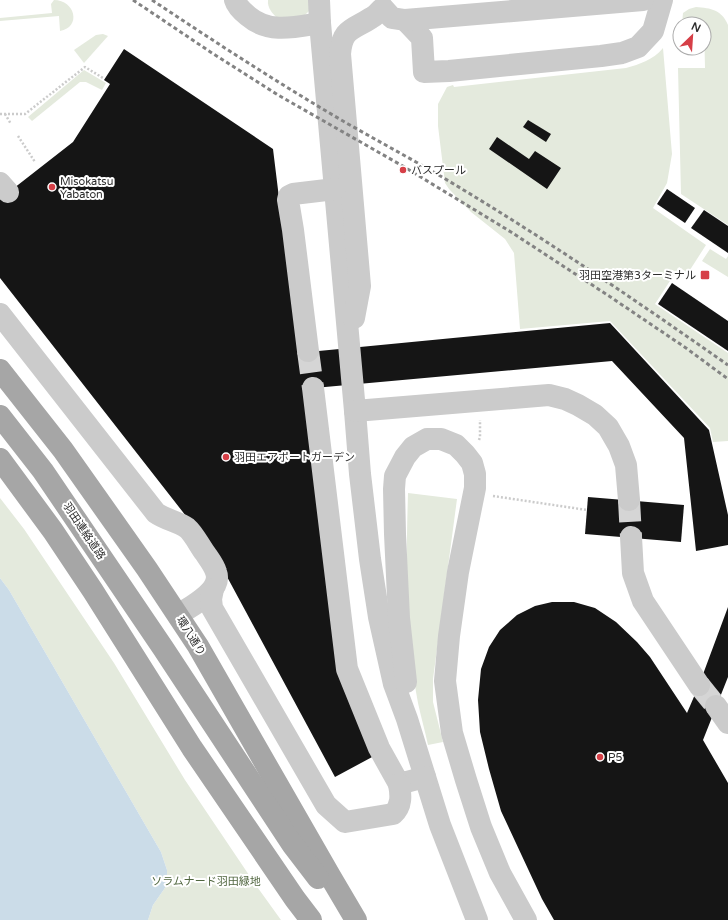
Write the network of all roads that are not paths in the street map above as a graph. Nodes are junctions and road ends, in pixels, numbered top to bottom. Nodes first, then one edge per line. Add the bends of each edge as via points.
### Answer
1 (235, 0) edge
2 (319, 0) edge
3 (643, 0) edge
4 (662, 0) edge
5 (383, 4) edge
6 (405, 20) junction
7 (320, 23) junction
8 (335, 189) junction
9 (0, 314) edge
10 (349, 345) junction
11 (308, 351) tunnel mouth
12 (0, 370) edge
13 (313, 388) tunnel mouth
14 (355, 411) junction
15 (0, 416) edge
16 (0, 460) edge
17 (629, 500) tunnel mouth
18 (631, 537) tunnel mouth
19 (213, 589) junction
20 (178, 615) junction
21 (163, 648) junction
22 (699, 685) tunnel mouth
23 (407, 719) junction
24 (425, 777) junction
25 (399, 784) junction
26 (295, 899) junction
27 (311, 920) edge
28 (351, 920) edge
29 (356, 920) edge
30 (477, 920) edge
31 (526, 920) edge

1 - 7 street via 252,19 269,27
2 - 7 street
3 - 6 street
4 - 6 street via 653,31 638,47 622,53 449,71 424,72 422,38
5 - 6 street via 392,18
5 - 10 street via 372,18 345,35 340,54 360,286
7 - 8 street
8 - 10 street
8 - 11 street via 293,194 288,200
9 - 19 street via 156,513 188,529 217,574
10 - 14 street
12 - 20 main road, 環八通り via 63,450
13 - 25 street via 348,669 379,748
14 - 17 street via 549,395 564,399 595,415 608,427 626,465
14 - 23 street via 364,516 379,617 394,684
15 - 21 main road, 羽田連絡道路 via 44,471
16 - 26 main road via 58,538 192,748
18 - 22 street via 633,573 643,601
19 - 20 street
19 - 25 street via 212,608 326,805 345,822 393,814 400,802
20 - 29 main road, 環八通り
21 - 26 main road
21 - 28 main road via 292,844
23 - 24 street
23 - 31 street via 406,679 399,618 395,476 405,457 414,447 427,439 441,439 456,445 465,454 472,463 475,474 449,636 445,682 452,733 481,827 500,874
24 - 25 street
24 - 30 street via 440,825
26 - 27 main road

